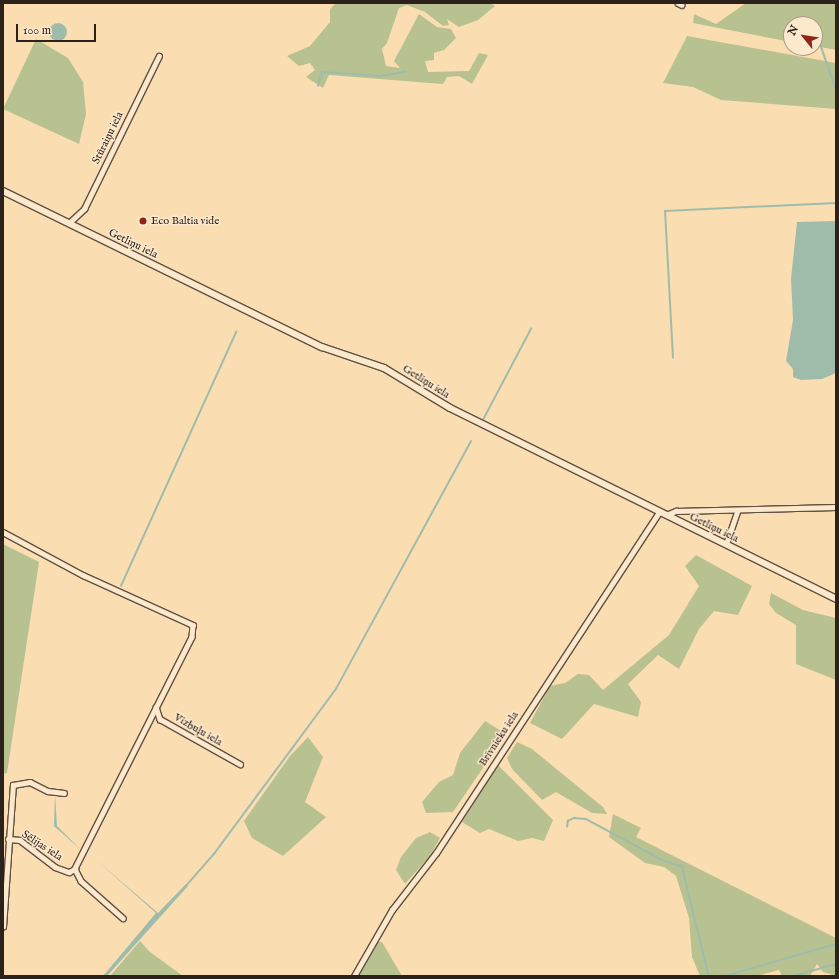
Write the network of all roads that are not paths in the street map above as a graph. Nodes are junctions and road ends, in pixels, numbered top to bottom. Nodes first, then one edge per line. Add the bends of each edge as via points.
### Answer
1 (159, 56) dead end
2 (3, 191) edge
3 (69, 223) junction
4 (836, 507) edge
5 (658, 512) junction
6 (737, 512) junction
7 (666, 515) junction
8 (3, 532) edge
9 (726, 544) junction
10 (836, 599) edge
11 (156, 705) junction
12 (240, 764) dead end
13 (64, 793) dead end
14 (3, 834) edge
15 (8, 839) junction
16 (75, 870) junction
17 (123, 918) dead end
18 (3, 927) edge
19 (354, 976) edge

1 - 3 street, Stūraiņu iela via 84,209
2 - 3 street, Getliņu iela
3 - 5 street, Getliņu iela via 322,347 384,368 450,408
4 - 6 street
5 - 7 street, Getliņu iela
5 - 19 street, Brīvnieku iela via 436,853 392,910
6 - 7 street via 676,511
6 - 9 street
7 - 9 street, Getliņu iela
8 - 11 street via 83,575 193,625 192,637
9 - 10 street, Getliņu iela
11 - 12 street, Vizbuļu iela via 160,719
11 - 16 street
13 - 15 street via 20,782 13,785 9,802
14 - 15 street, Sēlijas iela
15 - 16 street, Sēlijas iela via 20,840 55,867 69,872
15 - 18 street
16 - 17 street via 81,881

